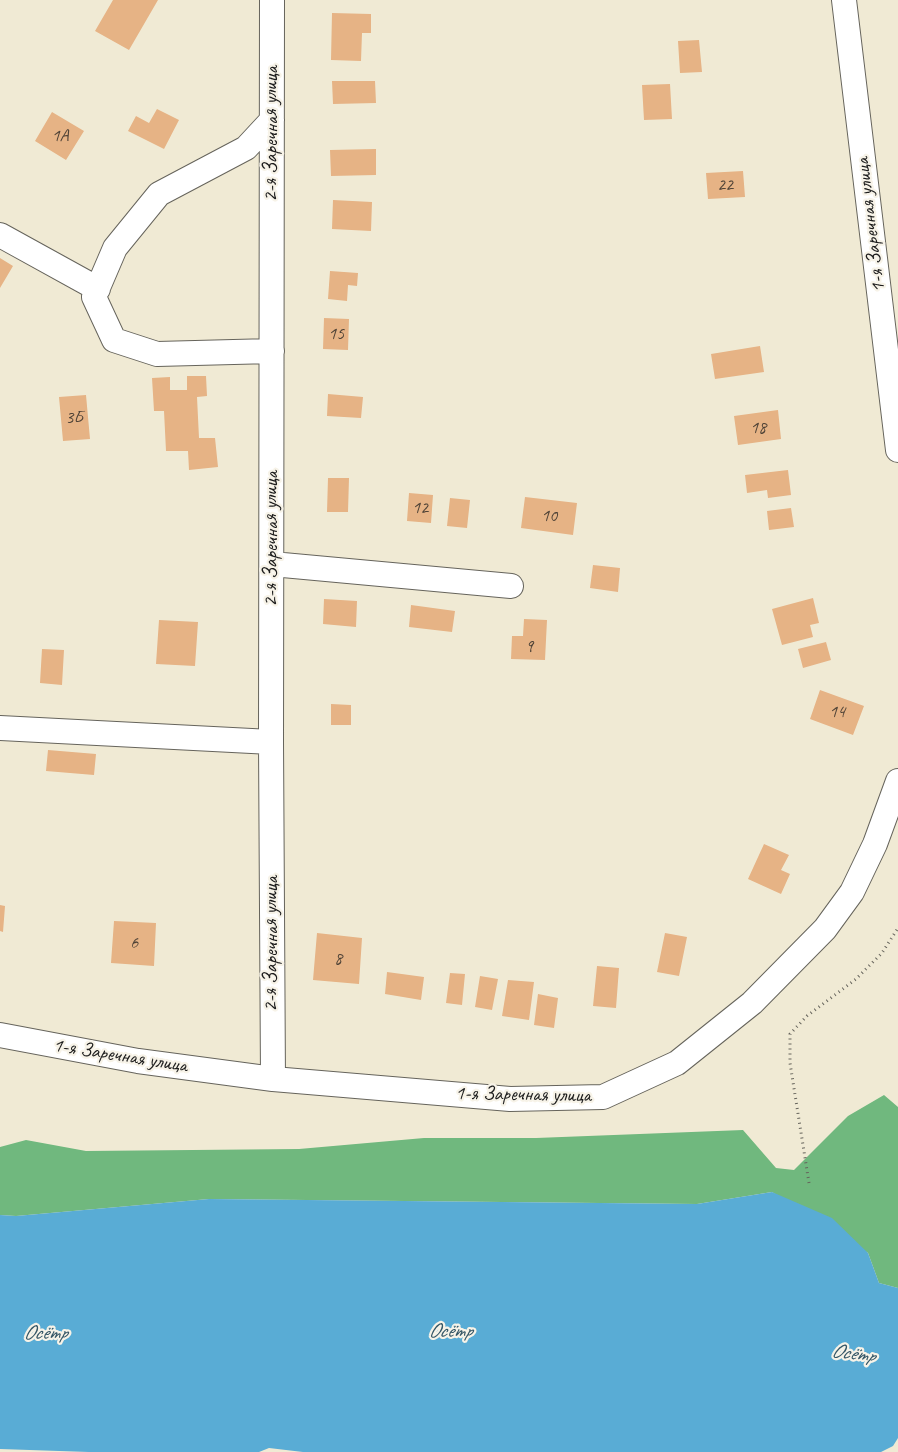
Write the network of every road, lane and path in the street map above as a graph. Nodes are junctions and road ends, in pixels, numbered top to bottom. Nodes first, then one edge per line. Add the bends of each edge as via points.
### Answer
1 (272, 0) edge
2 (844, 0) edge
3 (272, 120) junction
4 (0, 235) edge
5 (98, 289) junction
6 (272, 351) junction
7 (898, 450) edge
8 (272, 564) junction
9 (511, 586) dead end
10 (0, 728) edge
11 (271, 742) junction
12 (898, 781) edge
13 (898, 928) edge
14 (0, 1035) edge
15 (273, 1079) junction
16 (809, 1183) dead end

1 - 3 street, 2-я Заречная улица
2 - 7 street, 1-я Заречная улица
3 - 5 street via 246,148 159,194 115,248
3 - 6 street, 2-я Заречная улица
4 - 5 street
5 - 6 street via 94,297 114,340 157,354
6 - 8 street, 2-я Заречная улица
8 - 9 street
8 - 11 street, 2-я Заречная улица
10 - 11 street
11 - 15 street, 2-я Заречная улица
12 - 15 street, 1-я Заречная улица via 875,844 852,892 824,929 752,1003 677,1063 603,1096 510,1099
13 - 16 path via 882,953 856,979 807,1016 790,1034 790,1063
14 - 15 street, 1-я Заречная улица via 138,1061

